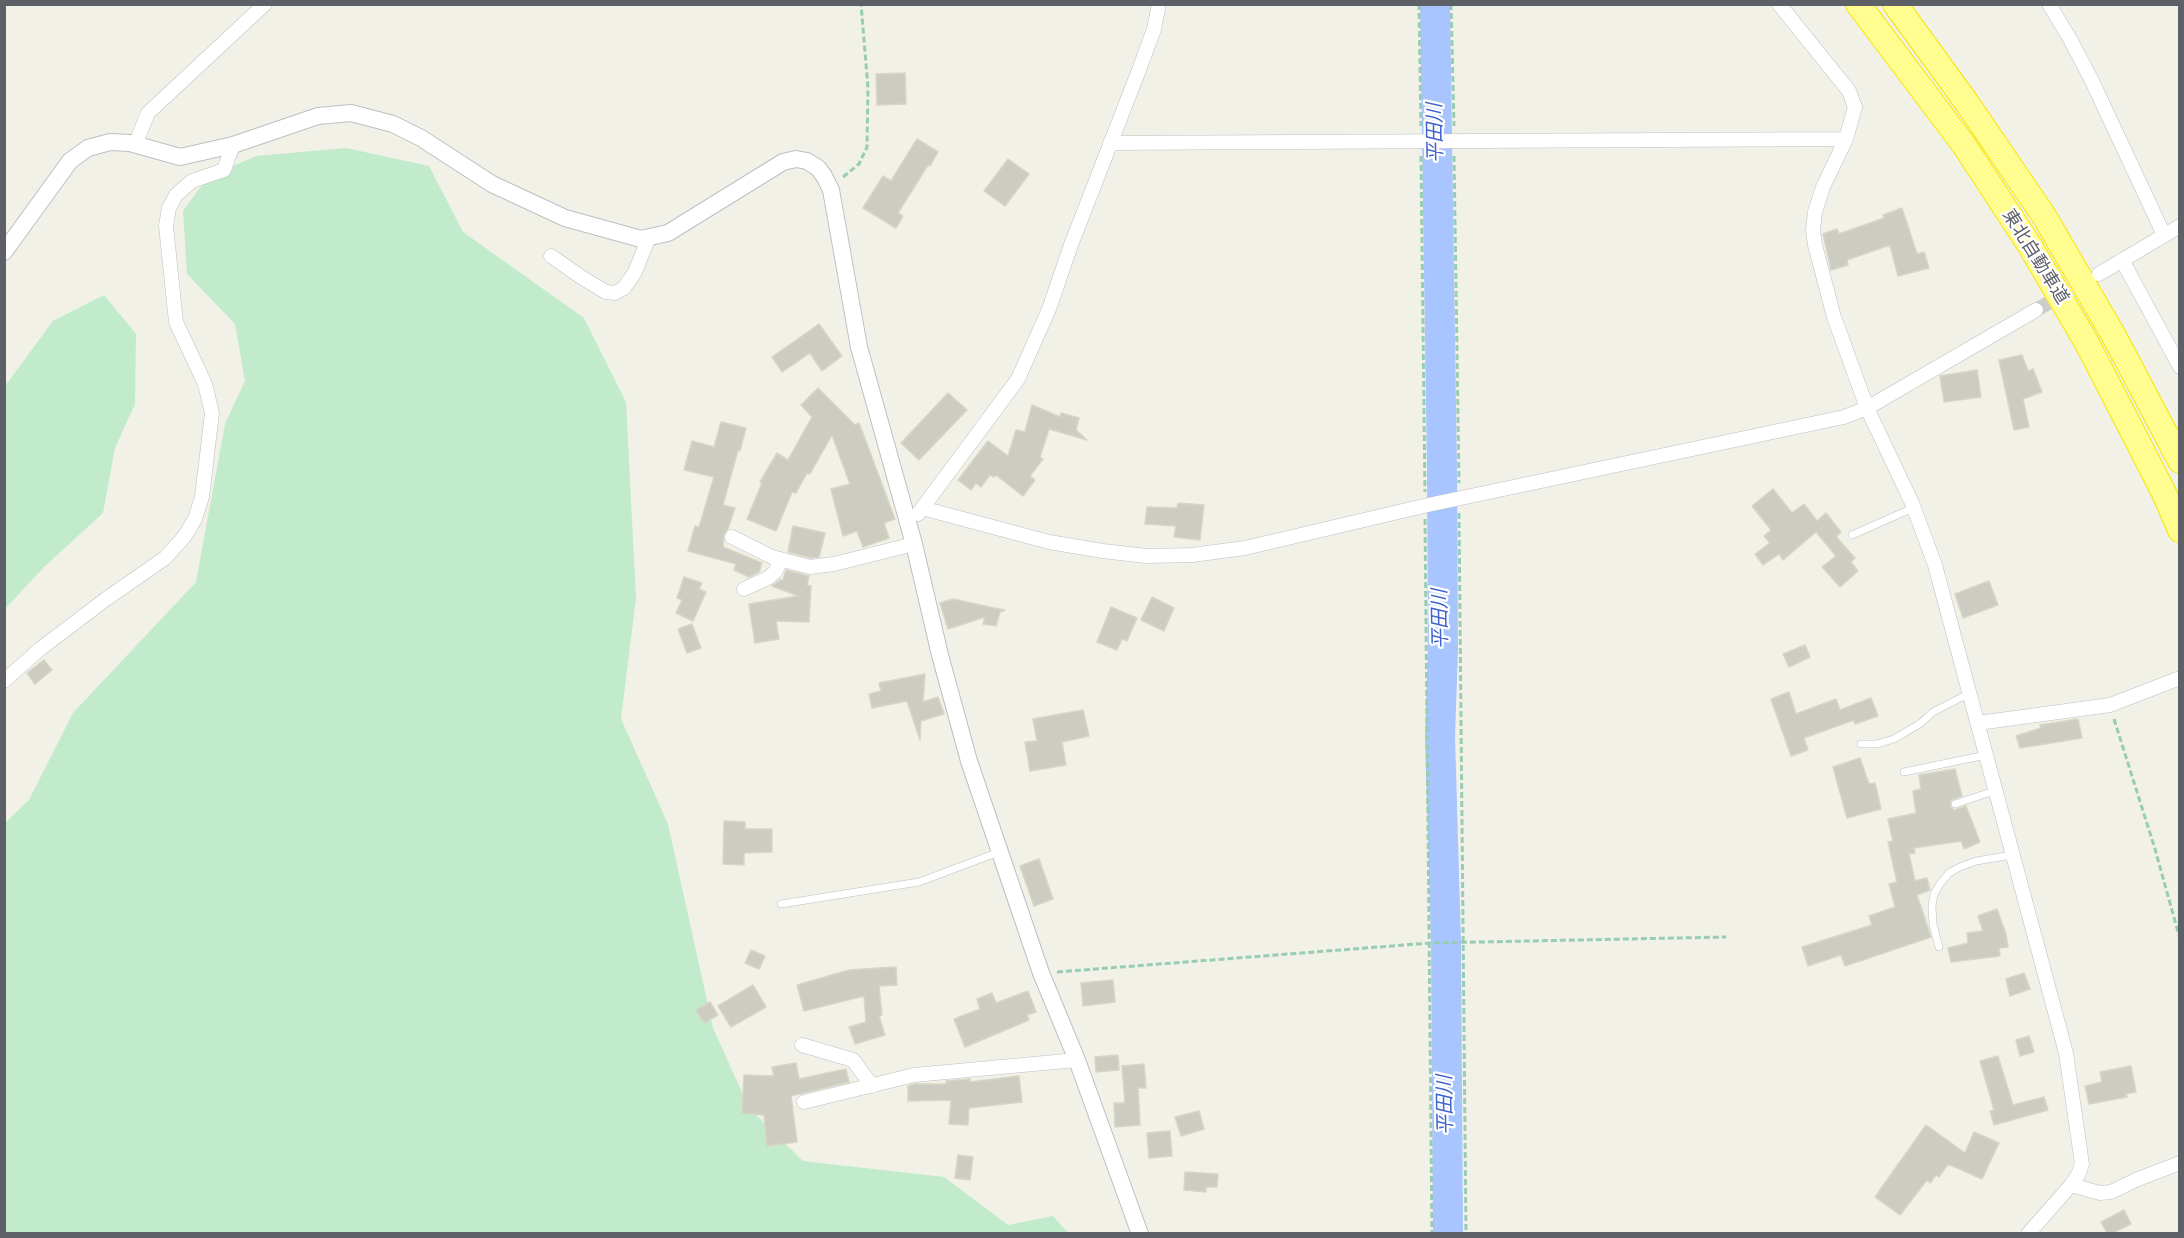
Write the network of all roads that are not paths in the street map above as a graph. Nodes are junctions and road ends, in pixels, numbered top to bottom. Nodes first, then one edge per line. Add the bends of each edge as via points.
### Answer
1 (265, 4) edge
2 (1159, 4) edge
3 (1779, 4) edge
4 (1858, 4) edge
5 (1895, 4) edge
6 (2049, 4) edge
7 (1846, 138) junction
8 (1110, 143) junction
9 (135, 145) junction
10 (233, 145) junction
11 (2180, 226) edge
12 (2164, 235) junction
13 (649, 237) junction
14 (4, 252) edge
15 (551, 256) dead end
16 (2122, 260) junction
17 (2099, 274) tunnel mouth
18 (2036, 310) tunnel mouth
19 (2180, 366) edge
20 (1867, 408) junction
21 (2180, 461) edge
22 (922, 508) junction
23 (1913, 508) junction
24 (2180, 530) edge
25 (1852, 535) dead end
26 (732, 537) dead end
27 (911, 537) junction
28 (781, 560) junction
29 (744, 589) dead end
30 (2180, 678) edge
31 (4, 681) edge
32 (1970, 693) junction
33 (1978, 723) junction
34 (1861, 744) dead end
35 (1986, 756) junction
36 (1904, 772) dead end
37 (1994, 791) junction
38 (1955, 804) dead end
39 (999, 852) junction
40 (2012, 855) junction
41 (781, 904) dead end
42 (1939, 947) dead end
43 (802, 1045) dead end
44 (1077, 1060) junction
45 (872, 1086) junction
46 (804, 1102) dead end
47 (2180, 1163) edge
48 (2071, 1185) junction
49 (1140, 1233) edge
50 (2028, 1233) edge

1 - 9 street via 148,113
2 - 8 street via 1150,39
3 - 7 street via 1849,92 1855,106
4 - 24 highway, 東北自動車道 via 1964,144 2030,246 2088,345
5 - 21 highway, 東北自動車道 via 2043,216 2114,336
6 - 12 street via 2092,81
7 - 8 street
7 - 20 street via 1823,187 1813,230 1823,280
8 - 22 street via 1018,379
9 - 10 street via 180,157
9 - 14 street via 98,144 70,161
10 - 13 street via 318,116 351,113 393,124 492,184 565,218 641,239
10 - 31 street via 224,170 192,181 176,195 166,226 176,322 205,384 212,413 202,497 195,519 165,558 87,613
11 - 12 street
12 - 16 street
13 - 15 street via 634,273 624,288 615,293 589,282
13 - 27 street via 668,233 783,162 796,159 818,168 828,185 859,347
16 - 17 street
16 - 19 street
18 - 20 street
20 - 22 street via 1803,427 1245,548 1192,555 1146,556 1050,542
20 - 23 street
22 - 27 street
23 - 25 lane
23 - 32 street via 1935,566
26 - 28 street
27 - 28 street via 822,565 810,567
27 - 39 street via 969,761
28 - 29 street via 768,578
30 - 33 street via 2110,705
32 - 33 street
32 - 34 lane via 1894,739
33 - 35 street
35 - 36 lane
35 - 37 street
37 - 38 lane
37 - 40 street
39 - 41 lane via 919,882
39 - 44 street via 1041,973
40 - 42 lane via 1960,867 1940,884 1932,906
40 - 48 street via 2066,1053 2082,1164
43 - 45 street via 853,1060
44 - 45 street via 914,1075
44 - 49 street
45 - 46 street
47 - 48 street via 2111,1192
48 - 50 street

